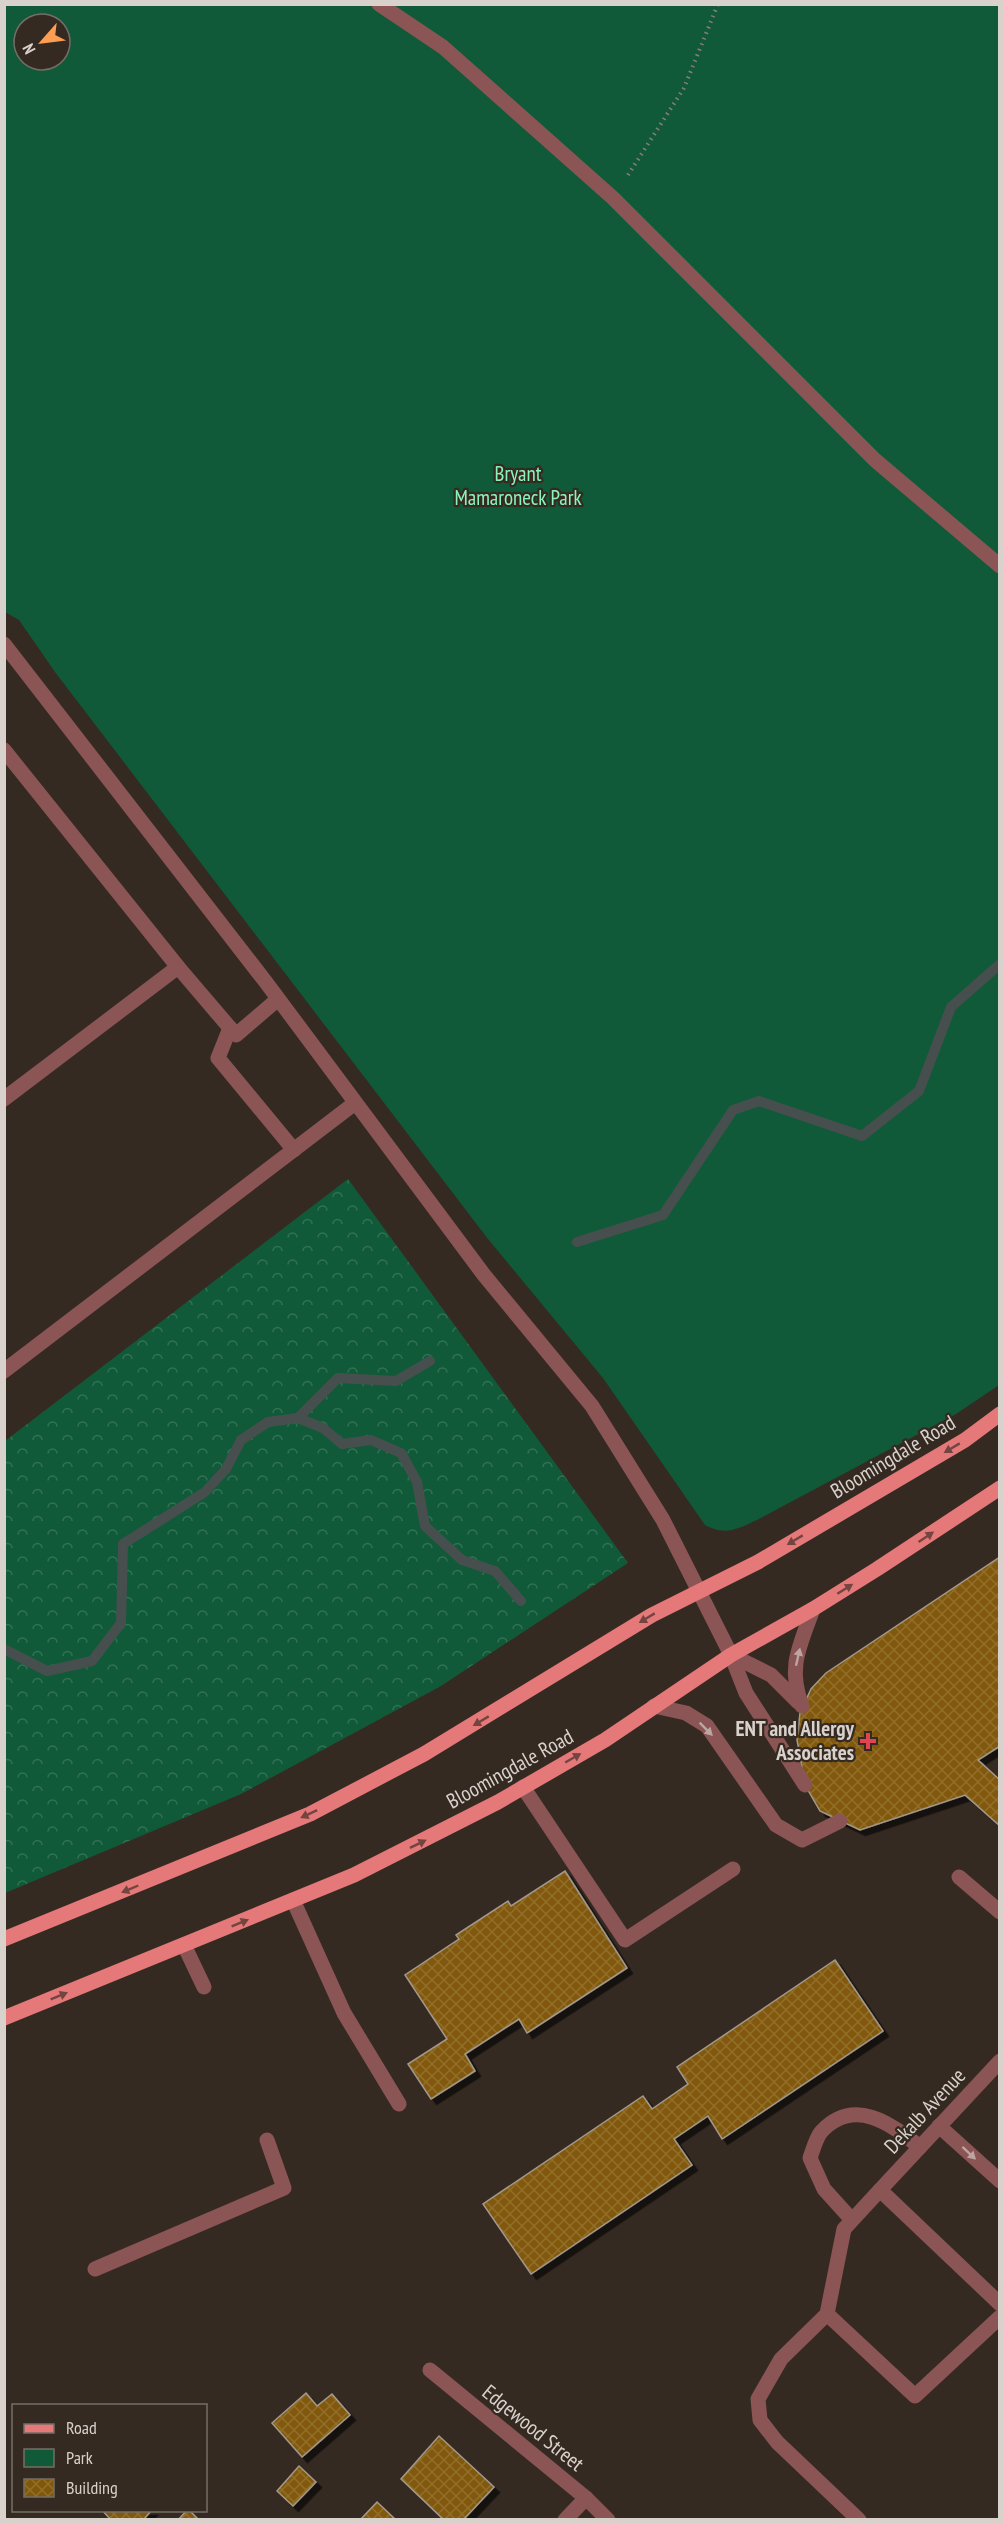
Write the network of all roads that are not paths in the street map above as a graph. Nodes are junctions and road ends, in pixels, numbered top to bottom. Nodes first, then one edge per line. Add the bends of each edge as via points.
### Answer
1 (379, 4) edge
2 (999, 566) edge
3 (4, 644) edge
4 (4, 750) edge
5 (178, 967) junction
6 (278, 999) junction
7 (230, 1028) junction
8 (4, 1099) edge
9 (355, 1103) junction
10 (294, 1150) junction
11 (4, 1371) edge
12 (999, 1414) edge
13 (999, 1488) edge
14 (699, 1592) junction
15 (813, 1609) junction
16 (731, 1655) junction
17 (654, 1706) junction
18 (805, 1785) dead end
19 (523, 1787) junction
20 (840, 1821) dead end
21 (733, 1869) dead end
22 (959, 1877) dead end
23 (293, 1900) junction
24 (999, 1912) edge
25 (4, 1939) edge
26 (184, 1945) junction
27 (204, 1987) dead end
28 (4, 2018) edge
29 (998, 2066) edge
30 (399, 2104) dead end
31 (939, 2126) junction
32 (267, 2140) dead end
33 (920, 2147) junction
34 (999, 2181) edge
35 (880, 2190) junction
36 (852, 2220) junction
37 (95, 2269) dead end
38 (999, 2304) edge
39 (827, 2314) junction
40 (999, 2317) edge
41 (430, 2370) dead end
42 (585, 2498) junction
43 (565, 2520) edge
44 (608, 2520) edge
45 (859, 2520) edge

1 - 2 street via 443,47 612,198 875,460
3 - 6 street
4 - 5 street
5 - 7 street
5 - 8 street
6 - 7 street via 236,1035
6 - 9 street
7 - 10 street via 218,1058
9 - 10 street
9 - 14 street via 484,1275 591,1406 663,1520
10 - 11 street
12 -> 14 main road, Bloomingdale Road via 945,1452 758,1562
15 -> 13 main road, Bloomingdale Road
14 - 16 street
14 -> 25 main road, Bloomingdale Road via 652,1615 424,1754 310,1814
15 - 16 main road, Bloomingdale Road
16 -> 15 street via 771,1675 802,1706 794,1674
16 - 17 main road, Bloomingdale Road
16 - 18 street via 746,1693
19 -> 17 main road, Bloomingdale Road via 605,1740
17 -> 20 street via 686,1713 707,1726 776,1825 802,1840
19 - 21 street via 625,1940
23 -> 19 main road, Bloomingdale Road via 440,1833
22 - 24 street
26 -> 23 main road, Bloomingdale Road
23 - 30 street via 344,2013
26 - 27 street
28 -> 26 main road, Bloomingdale Road
29 - 31 street, Dekalb Avenue
31 - 33 street, Dekalb Avenue
31 -> 34 street
32 - 37 street via 285,2188
33 - 35 street, Dekalb Avenue
33 - 36 street via 872,2116 844,2115 820,2132 810,2158 824,2189
35 - 36 street, Dekalb Avenue
35 - 38 street
36 - 39 street, Dekalb Avenue via 844,2229
39 - 40 street via 915,2396
39 - 45 street via 781,2359 758,2399 760,2420 777,2442
41 - 42 street, Edgewood Street
42 - 43 street
42 - 44 street, Edgewood Street

